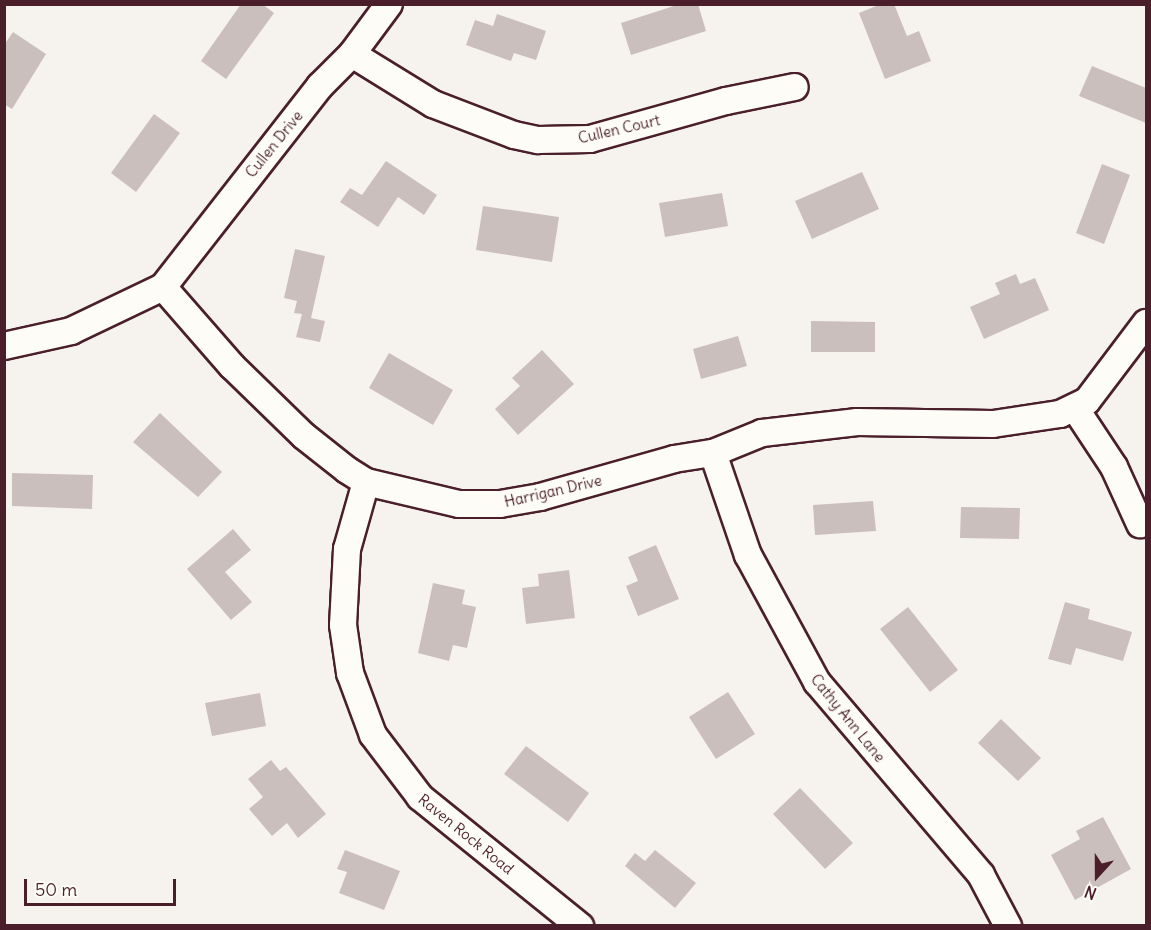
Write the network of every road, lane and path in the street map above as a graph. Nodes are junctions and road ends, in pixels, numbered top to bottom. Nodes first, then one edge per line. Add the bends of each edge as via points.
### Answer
1 (389, 4) edge
2 (352, 54) junction
3 (795, 87) dead end
4 (163, 287) junction
5 (1146, 323) edge
6 (4, 346) edge
7 (1075, 408) junction
8 (713, 453) junction
9 (366, 482) junction
10 (1140, 524) dead end
11 (580, 926) edge
12 (1008, 926) edge

1 - 2 street, Cullen Drive
2 - 3 street, Cullen Court via 433,104 514,135 538,140 590,139 726,101
2 - 4 street, Cullen Drive via 320,86
4 - 6 street via 71,332
4 - 9 street, Harrigan Drive via 232,366 304,436
5 - 7 street via 1112,373
7 - 8 street, Harrigan Drive via 993,424 823,425 762,433
7 - 10 street via 1114,468
8 - 9 street, Harrigan Drive via 674,459 540,497 500,504 459,504
8 - 12 street, Cathy Ann Lane via 748,555 817,682 981,875
9 - 11 street, Raven Rock Road via 347,549 343,625 350,673 373,735 420,797

